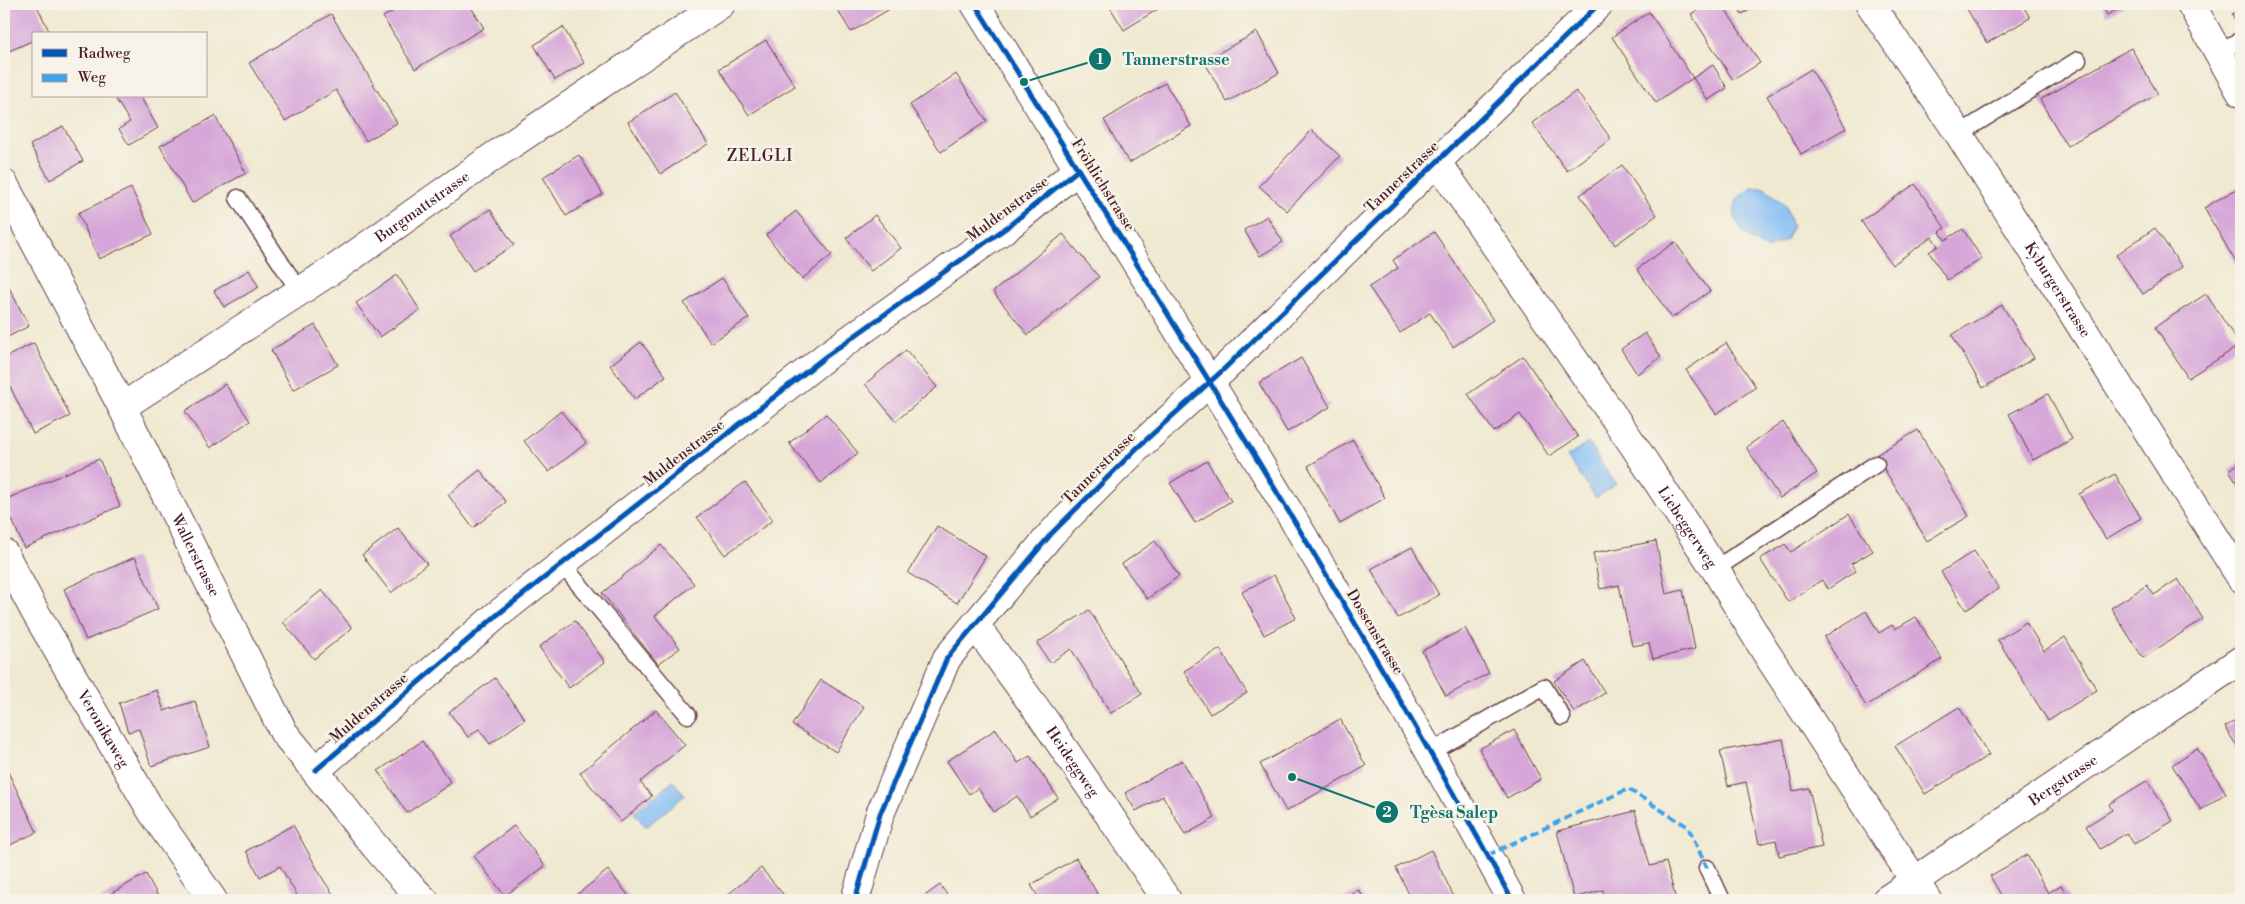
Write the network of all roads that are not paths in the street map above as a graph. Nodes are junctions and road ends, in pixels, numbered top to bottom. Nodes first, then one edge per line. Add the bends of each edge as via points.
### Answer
1 (720, 4) edge
2 (975, 4) edge
3 (1599, 4) edge
4 (1870, 4) edge
5 (2191, 4) edge
6 (2230, 46) edge
7 (2078, 60) dead end
8 (2241, 93) edge
9 (1959, 134) junction
10 (1434, 163) junction
11 (1079, 170) junction
12 (4, 184) edge
13 (238, 198) dead end
14 (300, 292) junction
15 (1210, 380) junction
16 (122, 407) junction
17 (1876, 464) dead end
18 (4, 553) edge
19 (562, 564) junction
20 (1715, 569) junction
21 (2241, 578) edge
22 (975, 625) junction
23 (2241, 660) edge
24 (688, 715) dead end
25 (1562, 717) dead end
26 (1431, 752) junction
27 (316, 770) junction
28 (1707, 868) dead end
29 (1921, 891) edge
30 (213, 900) edge
31 (424, 900) edge
32 (855, 900) edge
33 (1167, 900) edge
34 (1512, 900) edge
35 (1722, 900) edge
36 (1886, 900) edge

1 - 14 street, Burgmattstrasse
2 - 11 street, Fröhlichstrasse
3 - 10 street, Tannerstrasse
4 - 9 street, Kyburgerstrasse
5 - 6 street
6 - 8 street
7 - 9 lane
9 - 21 street, Kyburgerstrasse
10 - 15 street, Tannerstrasse
10 - 20 street, Liebeggerweg via 1447,176 1555,331
11 - 15 street, Fröhlichstrasse
11 - 19 street, Muldenstrasse via 1010,225 825,358
12 - 16 street, Wallerstrasse
13 - 14 lane
14 - 16 street, Burgmattstrasse
15 - 22 street, Tannerstrasse via 1052,533
15 - 26 street, Dossenstrasse
16 - 27 street, Wallerstrasse via 284,733
17 - 20 lane
18 - 30 street, Veronikaweg via 152,812
19 - 24 lane
19 - 27 street, Muldenstrasse via 496,615
20 - 29 street, Liebeggerweg
22 - 32 street, Tannerstrasse via 947,658 880,814
22 - 33 street, Heideggweg
23 - 29 street, Bergstrasse
25 - 26 lane via 1544,687
26 - 34 street, Dossenstrasse
27 - 31 street, Wallerstrasse via 403,880
28 - 35 lane
29 - 36 street, Bergstrasse

